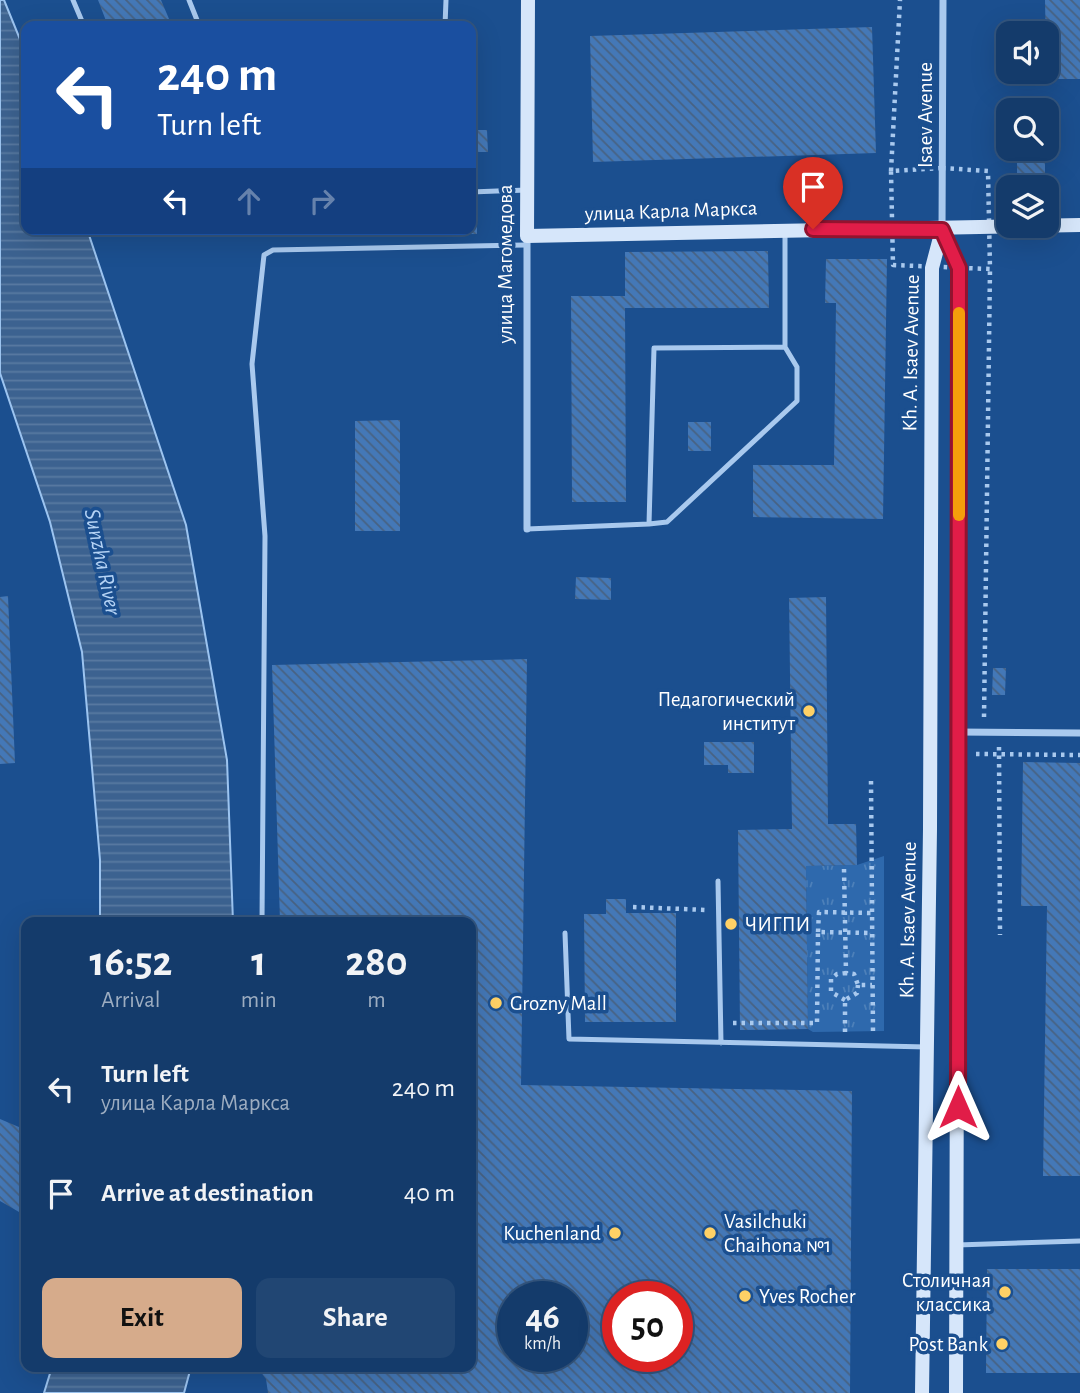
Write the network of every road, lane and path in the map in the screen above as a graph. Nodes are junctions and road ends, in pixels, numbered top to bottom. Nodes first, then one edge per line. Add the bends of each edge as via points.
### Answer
1 (73, 0) edge
2 (189, 0) edge
3 (446, 0) edge
4 (528, 0) edge
5 (900, 0) edge
6 (943, 0) edge
7 (82, 21) edge
8 (197, 21) edge
9 (445, 21) edge
10 (891, 171) dead end
11 (526, 190) junction
12 (476, 192) edge
13 (1080, 225) edge
14 (786, 229) junction
15 (942, 230) junction
16 (527, 241) junction
17 (990, 269) dead end
18 (785, 347) junction
19 (649, 524) junction
20 (527, 529) joint
21 (958, 732) junction
22 (1000, 733) junction
23 (1080, 733) edge
24 (958, 754) junction
25 (999, 754) junction
26 (1080, 755) edge
27 (871, 781) dead end
28 (844, 869) dead end
29 (718, 881) dead end
30 (633, 907) dead end
31 (718, 910) junction
32 (846, 913) junction
33 (872, 913) junction
34 (262, 917) edge
35 (818, 932) junction
36 (845, 932) junction
37 (565, 933) dead end
38 (872, 933) junction
39 (1000, 935) dead end
40 (846, 973) junction
41 (858, 985) junction
42 (872, 985) junction
43 (845, 1000) junction
44 (720, 1022) junction
45 (721, 1043) junction
46 (845, 1046) junction
47 (873, 1046) junction
48 (927, 1047) junction
49 (1080, 1241) edge
50 (956, 1245) junction
51 (922, 1393) edge
52 (956, 1393) edge

1 - 7 lane
2 - 8 lane
3 - 9 lane
4 - 11 main road, улица Магомедова
5 - 10 path
6 - 15 street, Isaev Avenue
11 - 12 lane
11 - 16 main road, улица Магомедова
13 - 15 main road, улица Карла Маркса
14 - 15 main road, улица Карла Маркса
14 - 16 main road, улица Карла Маркса
14 - 18 lane
15 - 21 main road via 959,268
15 - 48 main road, Kh. A. Isaev Avenue via 932,268
16 - 20 street, улица Магомедова
16 - 34 lane via 273,250 264,255 253,364 265,536
17 - 22 path via 984,718
18 - 19 lane via 797,367 797,401 667,522
18 - 19 lane via 654,348
19 - 20 lane
21 - 22 street
21 - 24 main road
22 - 23 street
22 - 25 path
24 - 25 path
24 - 50 main road
25 - 26 path
25 - 39 path
27 - 33 path
28 - 32 path
29 - 31 lane
30 - 31 path
31 - 44 lane
32 - 33 path
32 - 35 path via 819,912
32 - 36 path
33 - 38 path
35 - 36 path
35 - 44 path via 817,1023
36 - 38 path
36 - 40 path
37 - 45 lane via 569,1039
38 - 42 path
40 - 41 path via 854,974
40 - 43 path via 831,979 831,992
41 - 42 path
41 - 43 path via 857,993
42 - 47 path
43 - 46 path
44 - 45 lane
45 - 46 lane
46 - 47 lane
47 - 48 lane
48 - 51 main road, Kh. A. Isaev Avenue
49 - 50 lane
50 - 52 main road

